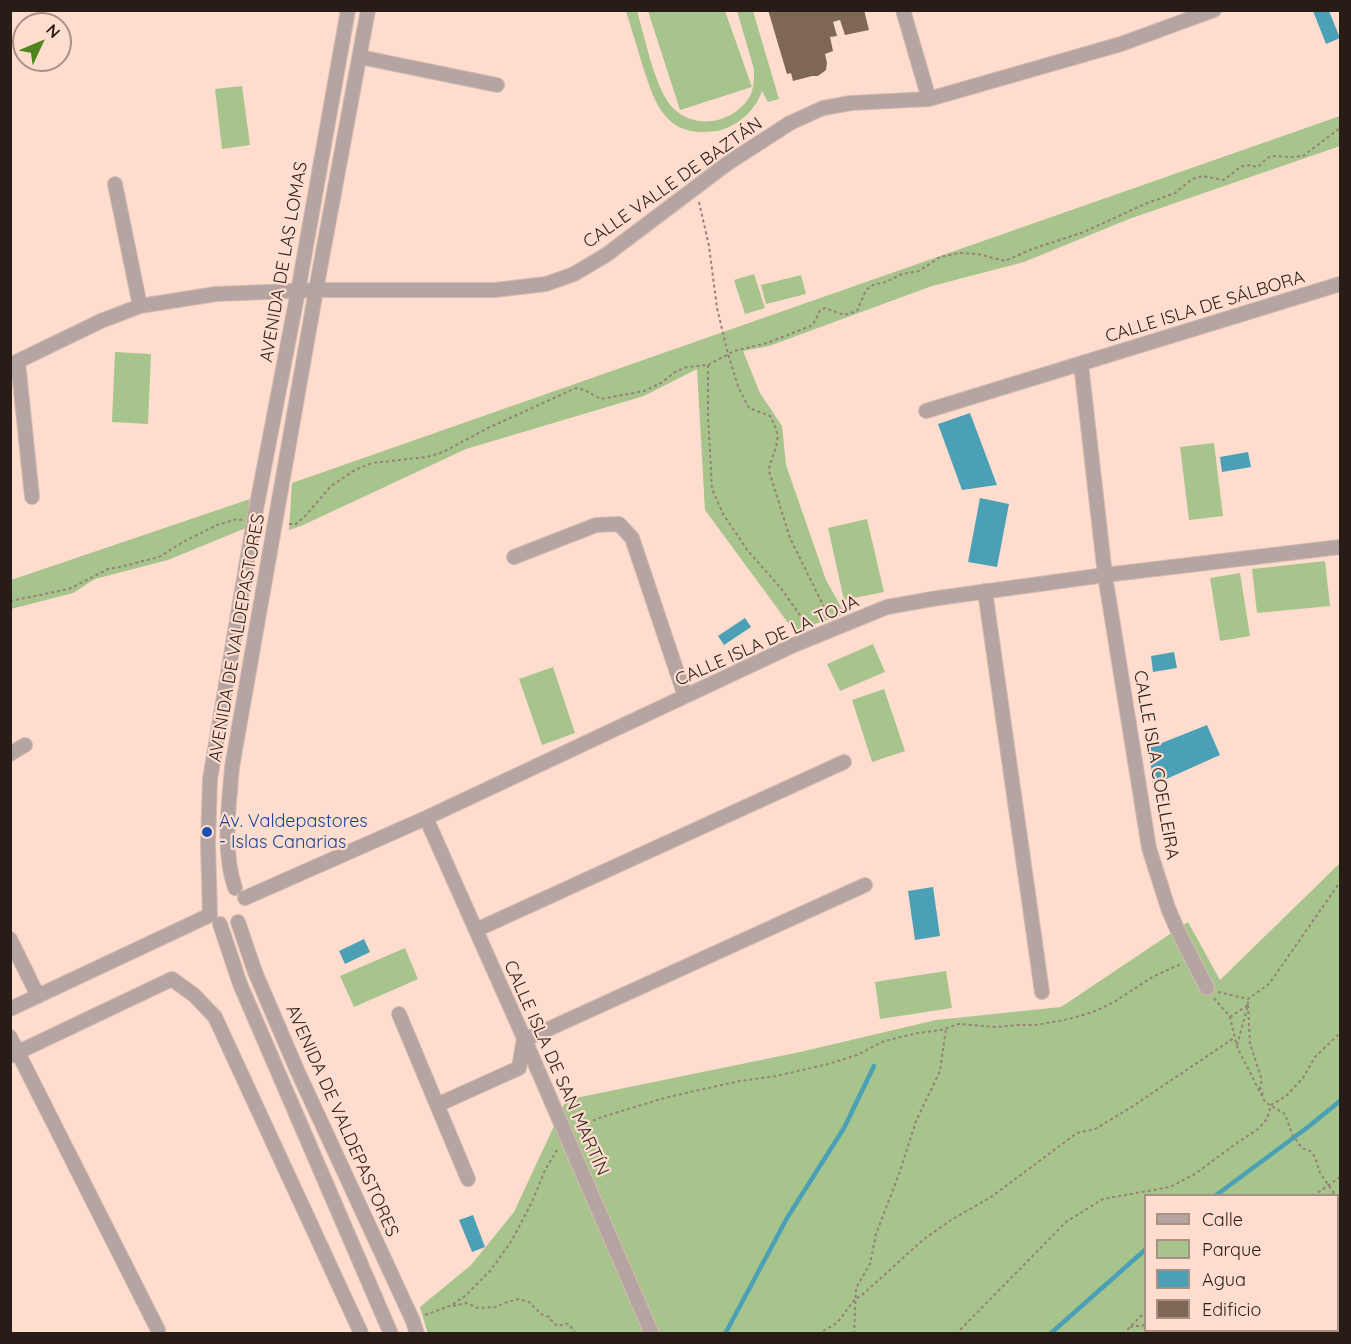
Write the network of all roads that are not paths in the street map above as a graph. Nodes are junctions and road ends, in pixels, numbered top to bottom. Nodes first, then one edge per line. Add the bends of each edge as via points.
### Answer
1 (348, 10) edge
2 (368, 10) edge
3 (903, 10) edge
4 (1214, 10) edge
5 (360, 57) junction
6 (497, 86) dead end
7 (929, 99) junction
8 (115, 184) dead end
9 (1341, 284) edge
10 (316, 290) junction
11 (298, 291) junction
12 (140, 306) junction
13 (14, 364) edge
14 (1081, 364) junction
15 (926, 411) dead end
16 (32, 497) dead end
17 (279, 501) joint
18 (254, 520) joint
19 (1341, 547) edge
20 (514, 558) dead end
21 (1105, 575) junction
22 (985, 591) junction
23 (685, 696) junction
24 (25, 745) dead end
25 (10, 754) edge
26 (844, 762) dead end
27 (426, 818) junction
28 (865, 885) dead end
29 (240, 893) junction
30 (210, 895) junction
31 (214, 920) junction
32 (238, 922) junction
33 (476, 930) junction
34 (10, 939) edge
35 (1207, 988) road end
36 (1042, 992) dead end
37 (38, 996) junction
38 (10, 1009) edge
39 (399, 1014) dead end
40 (10, 1036) edge
41 (524, 1038) junction
42 (14, 1054) edge
43 (437, 1105) junction
44 (468, 1179) dead end
45 (415, 1327) edge
46 (158, 1329) dead end
47 (361, 1333) edge
48 (391, 1334) edge
49 (652, 1334) edge

1 - 11 street, AVENIDA DE LAS LOMAS
2 - 5 street, AVENIDA DE LAS LOMAS
3 - 7 street
4 - 7 street, CALLE VALLE DE BAZTÁN via 1121,44
5 - 6 street
5 - 10 street, AVENIDA DE LAS LOMAS
7 - 10 street, CALLE VALLE DE BAZTÁN via 851,103 824,108 790,123 728,163 606,255 574,274 546,284 495,290
8 - 12 street
9 - 14 street, CALLE ISLA DE SÁLBORA
10 - 11 street, CALLE VALLE DE BAZTÁN
10 - 17 street, AVENIDA DE LAS LOMAS
11 - 12 street, CALLE VALLE DE BAZTÁN via 216,294
11 - 18 street, AVENIDA DE LAS LOMAS
12 - 13 street, CALLE VALLE DE BAZTÁN
13 - 16 street, CALLE VALLE DE BAZTÁN
14 - 15 street, CALLE ISLA DE SÁLBORA
14 - 21 street
17 - 29 street, AVENIDA DE VALDEPASTORES via 232,767 227,827 231,875
18 - 30 street, AVENIDA DE VALDEPASTORES via 210,779
19 - 21 street, CALLE ISLA DE LA TOJA
20 - 23 street via 596,525 619,524 632,538
21 - 22 street, CALLE ISLA DE LA TOJA
21 - 35 street, CALLE ISLA COELLEIRA via 1149,848 1168,908
22 - 23 street, CALLE ISLA DE LA TOJA via 887,607
22 - 36 street
23 - 27 street, CALLE ISLA DE LA TOJA
24 - 25 street
26 - 33 street
27 - 29 street, CALLE ISLA DE LA TOJA
27 - 33 street, CALLE ISLA DE SAN MARTÍN
28 - 41 street
29 - 30 street, CALLE ISLA DE LA TOJA via 221,887
29 - 32 street
30 - 31 street, AVENIDA DE VALDEPASTORES
31 - 32 street
31 - 37 street
31 - 48 street
32 - 45 street, AVENIDA DE VALDEPASTORES via 297,1070
33 - 41 street, CALLE ISLA DE SAN MARTÍN
34 - 37 street
37 - 38 street
39 - 43 street
40 - 42 street
41 - 43 street via 519,1068
41 - 49 street, CALLE ISLA DE SAN MARTÍN
42 - 46 street
42 - 47 street via 172,979 194,995 215,1017
43 - 44 street

